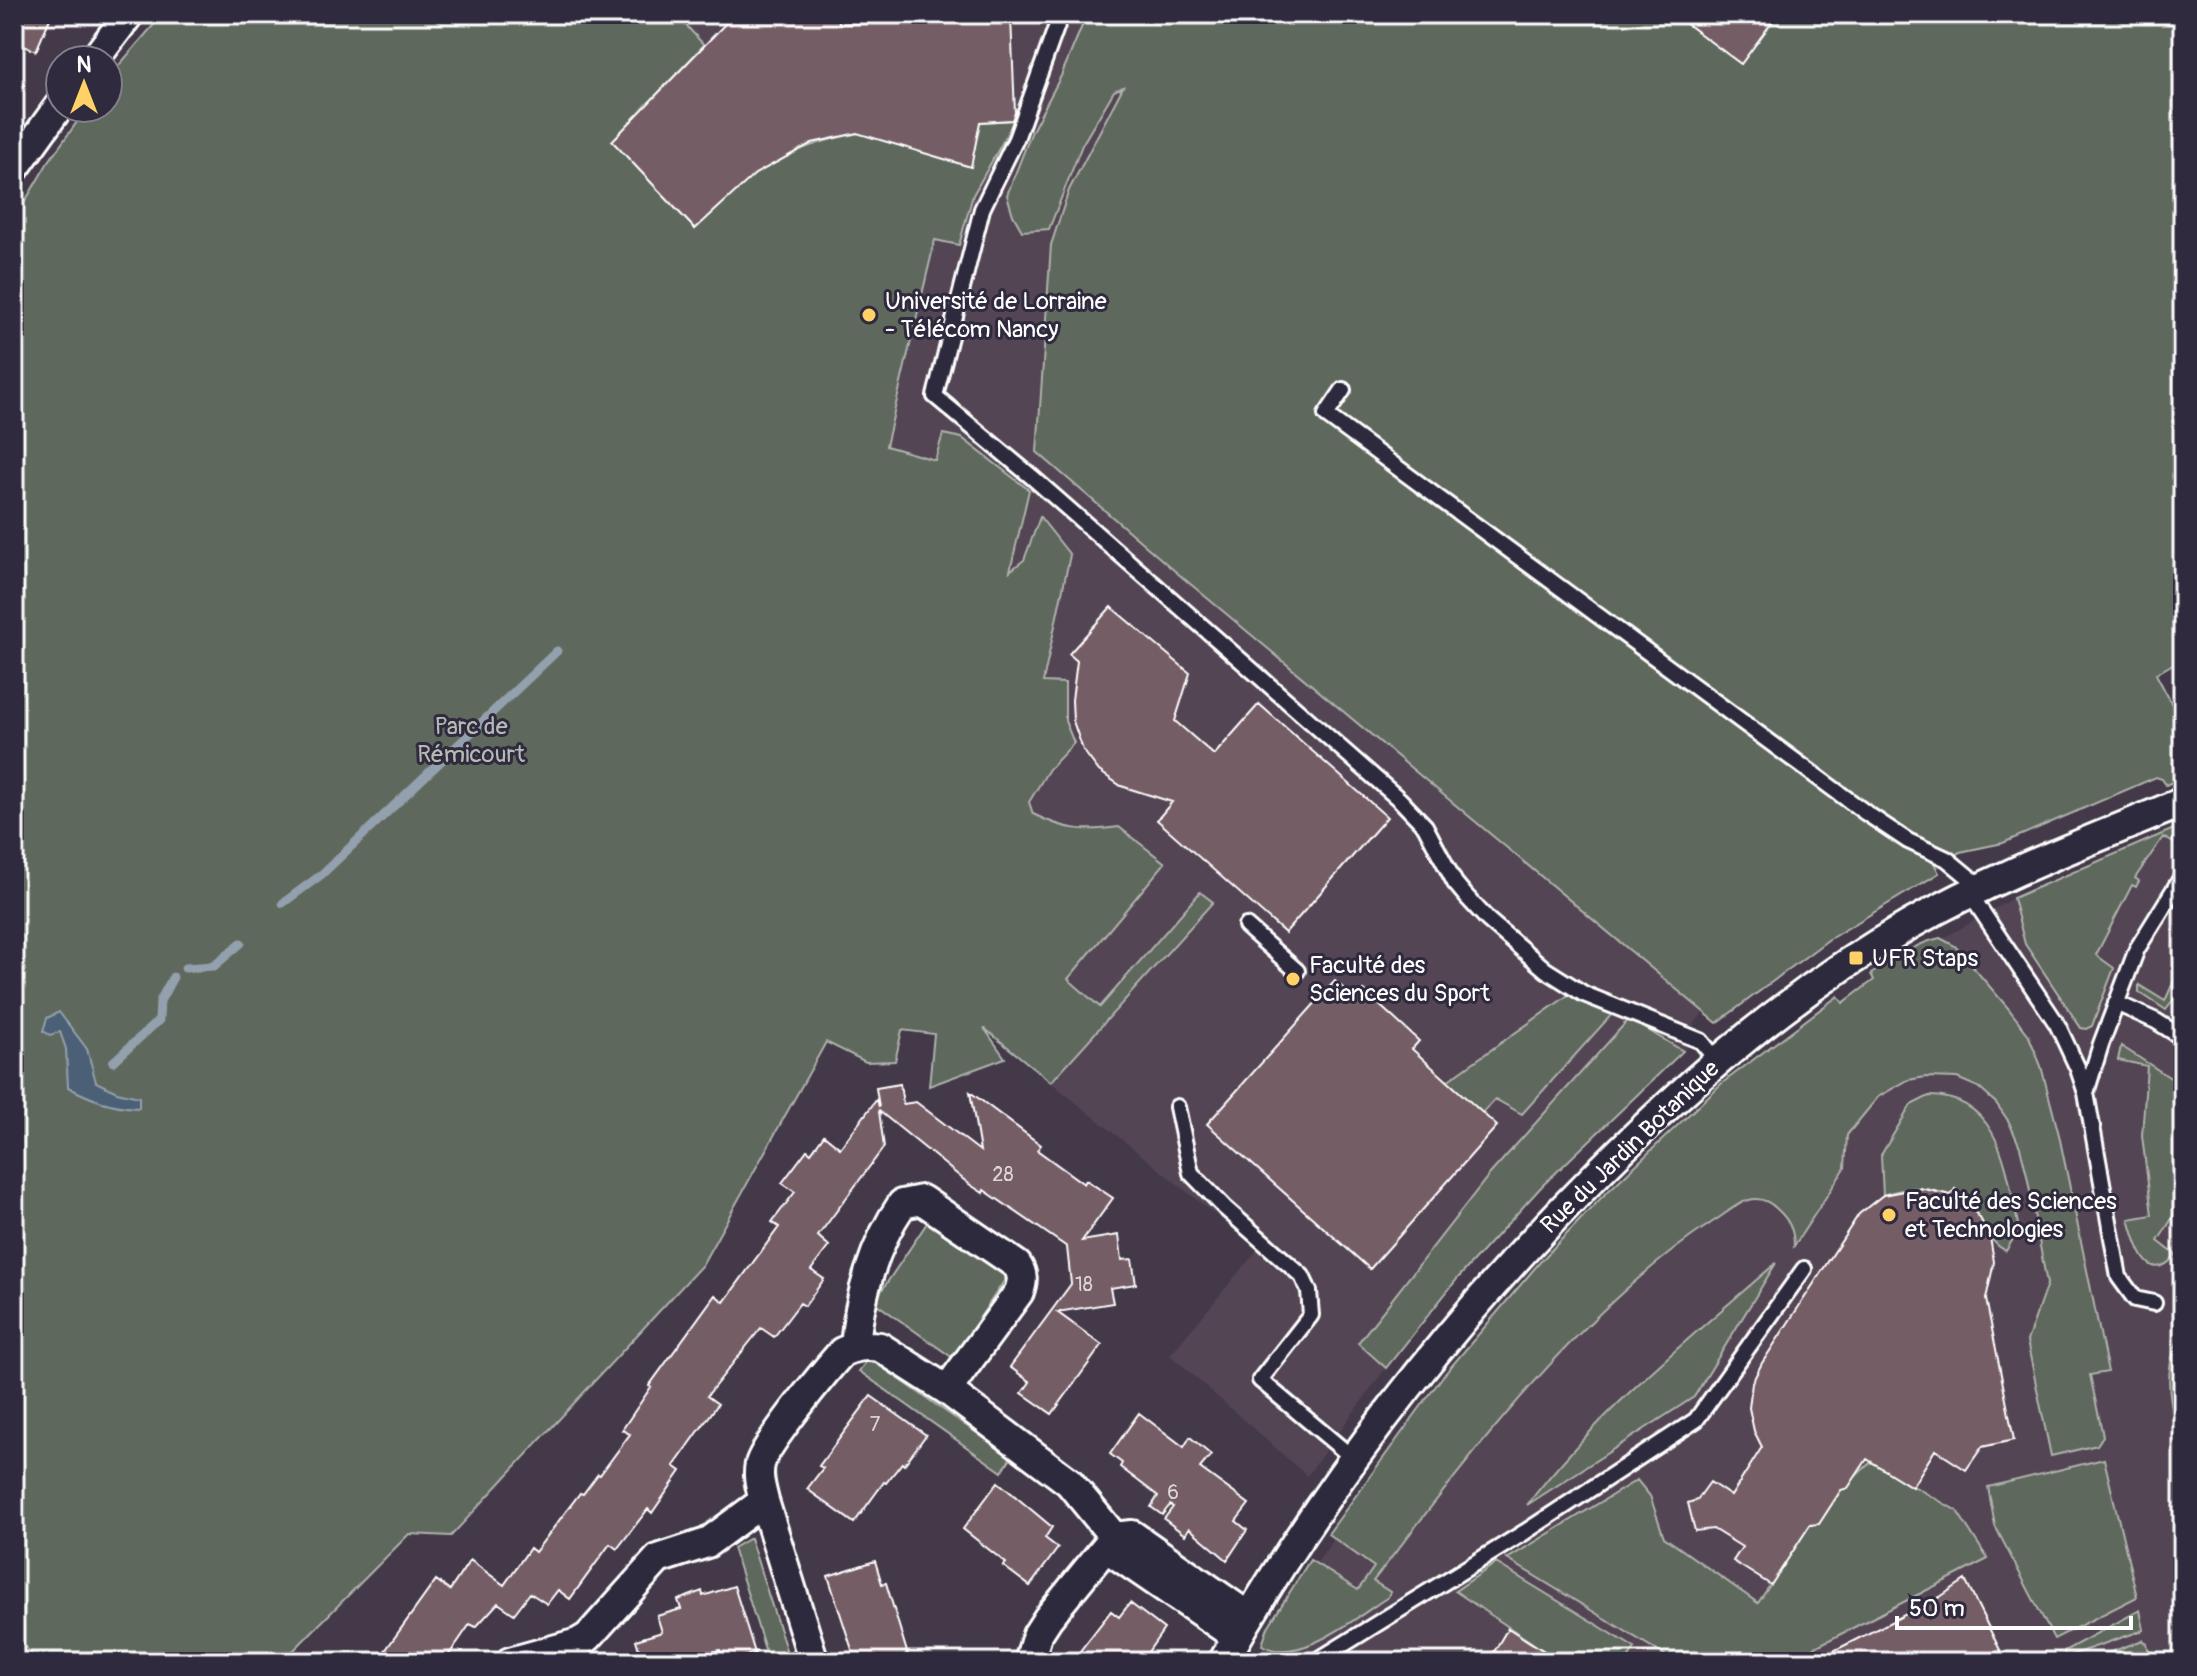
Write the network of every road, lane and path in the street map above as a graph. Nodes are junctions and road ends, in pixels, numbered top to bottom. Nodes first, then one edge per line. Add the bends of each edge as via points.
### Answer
1 (129, 14) edge
2 (1061, 14) edge
3 (106, 44) edge
4 (44, 124) edge
5 (17, 156) edge
6 (1343, 390) dead end
7 (2183, 802) edge
8 (2183, 875) edge
9 (1976, 891) junction
10 (1246, 926) dead end
11 (1297, 971) dead end
12 (2116, 1003) junction
13 (2183, 1038) edge
14 (1718, 1062) junction
15 (2086, 1093) junction
16 (1177, 1107) dead end
17 (1804, 1269) dead end
18 (2154, 1303) dead end
19 (855, 1346) junction
20 (947, 1390) junction
21 (1354, 1459) junction
22 (764, 1501) junction
23 (1114, 1537) junction
24 (1233, 1647) edge
25 (1324, 1660) edge
26 (510, 1662) edge
27 (814, 1662) edge
28 (1029, 1662) edge

1 - 3 street
2 - 14 lane via 1016,139 982,209 935,396 1400,800 1425,826 1465,895 1536,961 1584,994 1701,1041
4 - 5 street
6 - 9 lane via 1326,415 1866,813 1947,859
7 - 9 street, Rue du Jardin Botanique
8 - 12 lane via 2137,949
9 - 14 street, Rue du Jardin Botanique via 1856,958
9 - 15 lane via 2057,1024
10 - 11 lane
12 - 13 lane
12 - 15 lane
14 - 21 street, Rue du Jardin Botanique via 1631,1140 1516,1259
15 - 18 lane via 2119,1277 2135,1299
16 - 21 lane via 1191,1173 1302,1276 1309,1291 1311,1315 1260,1380
17 - 25 lane via 1696,1420
19 - 20 street via 880,1347
19 - 20 street via 865,1283 892,1218 902,1204 922,1200 1021,1271 1019,1292
19 - 22 street via 828,1367 761,1458 758,1480
20 - 23 street via 1069,1482
21 - 24 street, Rue du Jardin Botanique
22 - 26 street via 707,1543 658,1559 588,1637
22 - 27 street
23 - 24 street via 1132,1535
23 - 28 street via 1048,1618

